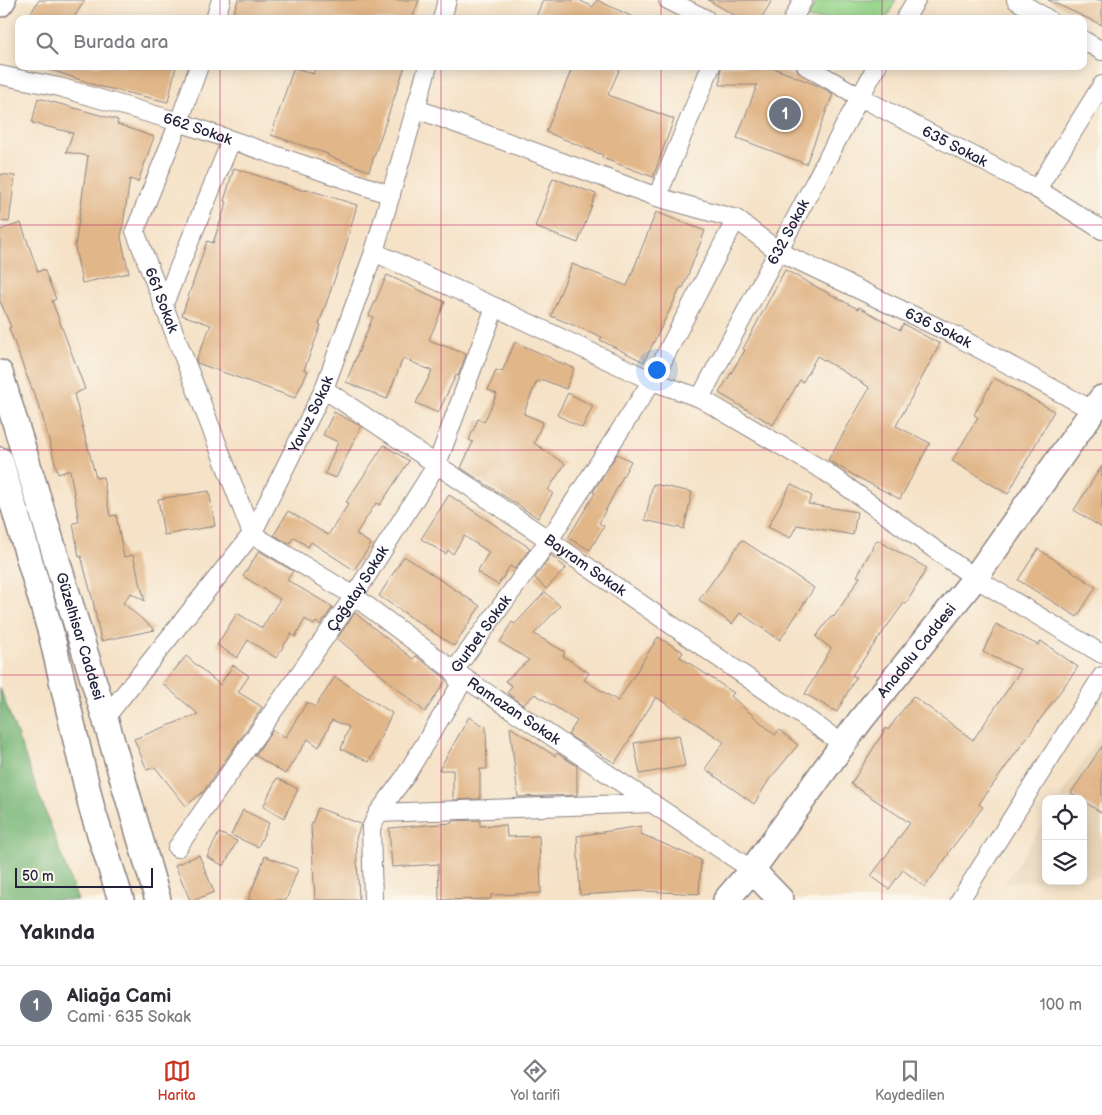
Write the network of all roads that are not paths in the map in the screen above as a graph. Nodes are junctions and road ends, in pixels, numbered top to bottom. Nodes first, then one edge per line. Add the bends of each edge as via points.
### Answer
1 (3, 0) edge
2 (221, 0) edge
3 (447, 0) edge
4 (668, 0) edge
5 (802, 0) edge
6 (916, 0) edge
7 (1016, 0) edge
8 (0, 4) edge
9 (216, 15) edge
10 (443, 15) edge
11 (698, 15) edge
12 (795, 15) edge
13 (907, 15) edge
14 (1041, 15) edge
15 (1087, 42) edge
16 (1102, 51) edge
17 (198, 70) edge
18 (427, 70) edge
19 (709, 70) edge
20 (813, 70) edge
21 (875, 70) edge
22 (0, 75) edge
23 (1102, 85) edge
24 (860, 96) junction
25 (417, 109) junction
26 (180, 122) junction
27 (230, 141) junction
28 (1037, 189) junction
29 (391, 195) junction
30 (657, 197) junction
31 (736, 220) junction
32 (1102, 230) edge
33 (778, 251) junction
34 (374, 252) junction
35 (163, 306) junction
36 (495, 306) junction
37 (0, 372) edge
38 (652, 382) junction
39 (324, 389) junction
40 (700, 398) junction
41 (1098, 404) edge
42 (0, 460) edge
43 (437, 464) junction
44 (252, 534) junction
45 (549, 540) junction
46 (975, 578) junction
47 (354, 596) junction
48 (1102, 654) edge
49 (454, 671) junction
50 (1102, 676) edge
51 (105, 718) junction
52 (843, 744) junction
53 (653, 803) junction
54 (378, 812) junction
55 (177, 848) dead end
56 (752, 870) junction
57 (121, 900) edge
58 (158, 900) edge
59 (373, 900) edge
60 (726, 900) edge
61 (781, 900) edge
62 (960, 900) edge

1 - 8 street
2 - 9 street
3 - 10 street
4 - 11 street
5 - 12 street
6 - 13 street
7 - 14 street
15 - 16 street
17 - 26 street, 661 Sokak
18 - 25 street, Yavuz Sokak
19 - 30 street
20 - 24 street, 635 Sokak
21 - 24 street, 632 Sokak
22 - 26 street, 662 Sokak via 59,87
23 - 28 street
24 - 28 street, 635 Sokak
24 - 33 street, 632 Sokak
25 - 29 street, Yavuz Sokak
25 - 30 street
26 - 27 street, 662 Sokak
26 - 35 street, 661 Sokak via 135,232
27 - 29 street, 662 Sokak
27 - 35 street
28 - 32 street, 635 Sokak
29 - 34 street, Yavuz Sokak
30 - 31 street
31 - 33 street, 636 Sokak
31 - 38 street, Gurbet Sokak
33 - 40 street, 632 Sokak
33 - 41 street, 636 Sokak
34 - 36 street
34 - 39 street, Yavuz Sokak
35 - 44 street, 661 Sokak
36 - 38 street
36 - 43 street, Çağatay Sokak
37 - 51 street, Güzelhisar Caddesi
38 - 40 street
38 - 45 street, Gurbet Sokak
39 - 43 street, Bayram Sokak
39 - 44 street, Yavuz Sokak
40 - 46 street via 826,472
41 - 46 street, Anadolu Caddesi
42 - 57 street, Güzelhisar Caddesi via 50,633 92,809
43 - 45 street, Bayram Sokak
43 - 47 street, Çağatay Sokak
44 - 47 street, Ramazan Sokak
44 - 51 street, Yavuz Sokak
45 - 49 street, Gurbet Sokak
45 - 52 street, Bayram Sokak
46 - 48 street
46 - 52 street, Anadolu Caddesi
47 - 49 street, Ramazan Sokak
47 - 55 street, Çağatay Sokak
49 - 53 street, Ramazan Sokak
49 - 54 street, Gurbet Sokak via 460,686 404,778
50 - 62 street
51 - 58 street, Güzelhisar Caddesi
52 - 56 street, Anadolu Caddesi
53 - 54 street
53 - 56 street, Ramazan Sokak
54 - 59 street, Gurbet Sokak via 371,828
56 - 60 street, Anadolu Caddesi
56 - 61 street

